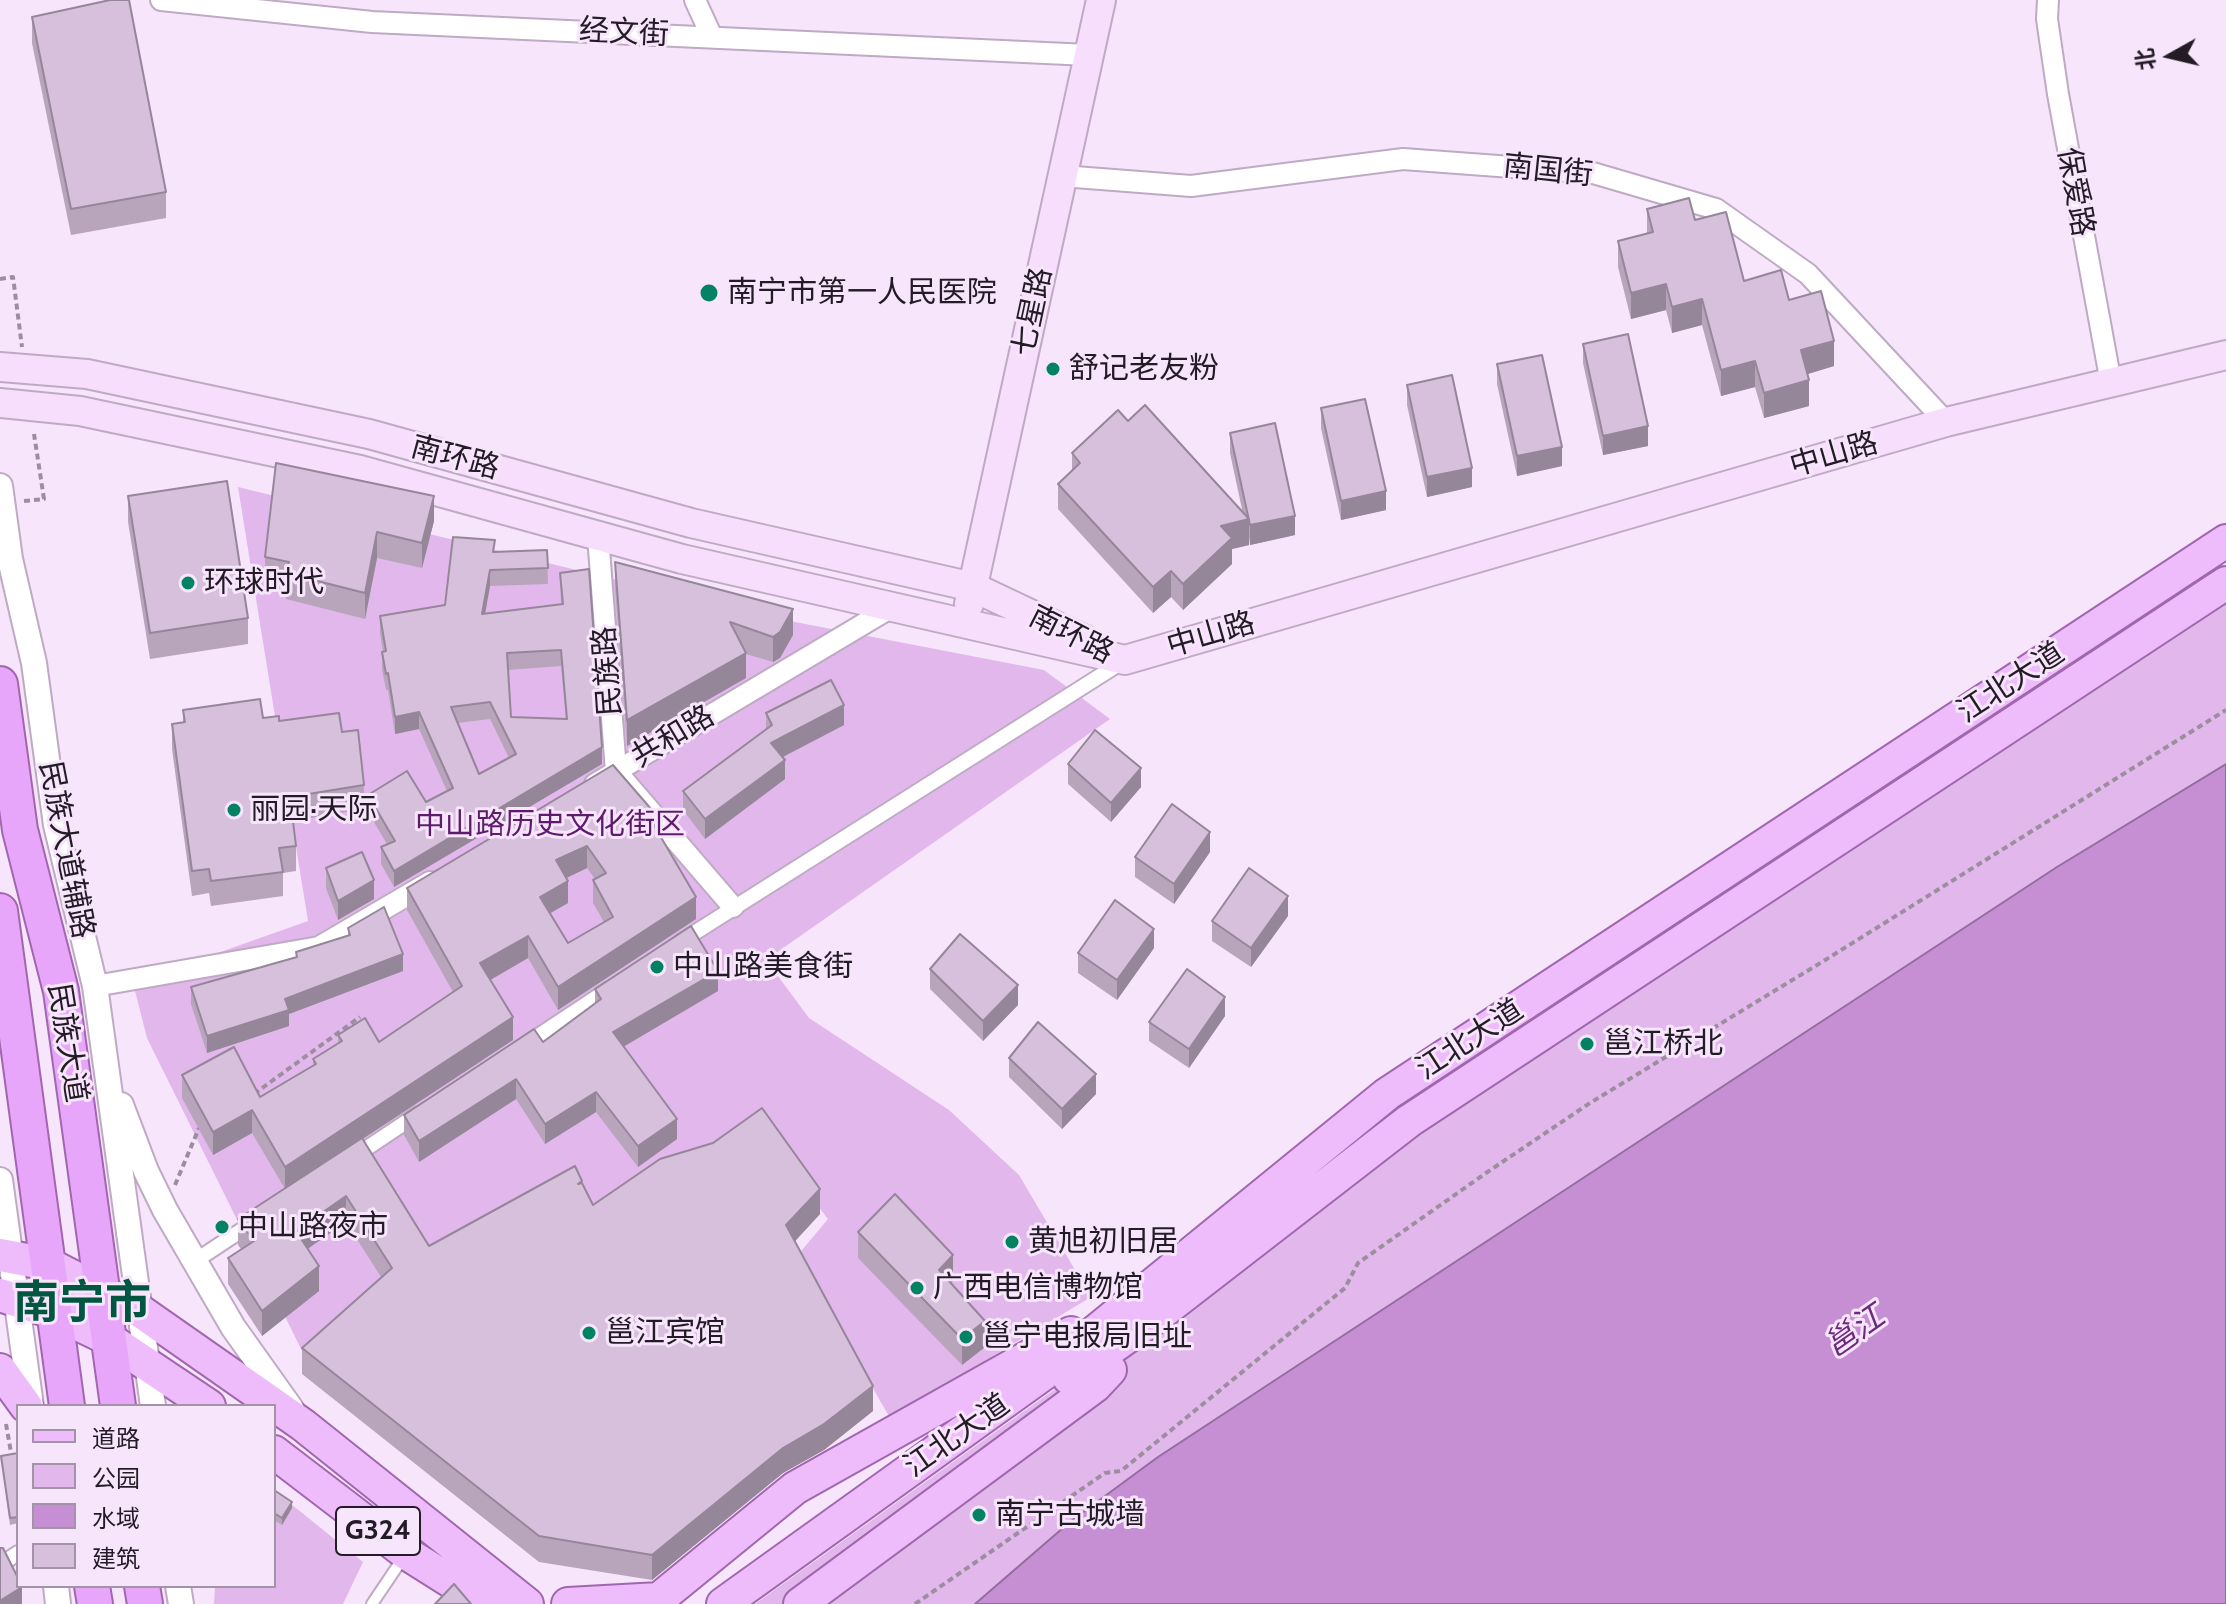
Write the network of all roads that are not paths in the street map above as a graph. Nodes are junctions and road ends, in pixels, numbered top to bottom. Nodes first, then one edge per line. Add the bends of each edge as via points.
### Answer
1 (161, 0) edge
2 (695, 0) edge
3 (1101, 0) edge
4 (2048, 0) edge
5 (712, 37) junction
6 (1089, 55) junction
7 (1062, 176) junction
8 (2226, 355) edge
9 (11, 360) edge
10 (2111, 383) junction
11 (0, 403) edge
12 (1946, 422) junction
13 (0, 486) edge
14 (598, 536) junction
15 (2226, 541) edge
16 (2226, 583) edge
17 (973, 587) junction
18 (892, 607) junction
19 (965, 624) junction
20 (1125, 660) junction
21 (0, 684) edge
22 (616, 771) junction
23 (576, 795) edge
24 (440, 875) edge
25 (733, 907) junction
26 (0, 911) edge
27 (667, 951) edge
28 (628, 977) edge
29 (95, 986) junction
30 (510, 1054) edge
31 (105, 1063) junction
32 (431, 1106) edge
33 (339, 1166) edge
34 (0, 1180) edge
35 (261, 1218) edge
36 (5, 1256) edge
37 (195, 1261) junction
38 (48, 1264) junction
39 (102, 1290) junction
40 (8, 1297) edge
41 (1151, 1304) junction
42 (140, 1311) junction
43 (55, 1313) junction
44 (109, 1339) junction
45 (147, 1363) junction
46 (0, 1370) edge
47 (18, 1404) edge
48 (20, 1404) edge
49 (67, 1404) edge
50 (118, 1404) edge
51 (153, 1404) edge
52 (206, 1404) edge
53 (273, 1404) edge
54 (276, 1406) edge
55 (303, 1425) junction
56 (282, 1460) edge
57 (406, 1553) junction
58 (742, 1598) edge
59 (372, 1604) edge
60 (487, 1604) edge
61 (527, 1604) edge
62 (568, 1604) edge
63 (800, 1604) edge

1 - 5 street, 经文街 via 372,22
2 - 5 street
3 - 6 main road, 七星路
4 - 10 street, 保爱路 via 2058,94
5 - 6 street, 经文街
6 - 7 main road, 七星路
7 - 12 street, 南国街 via 1191,186 1403,159 1593,173 1716,209 1808,274
7 - 17 main road, 七星路
8 - 10 main road, 中山路
9 - 17 main road, 南环路 via 369,434 691,523
10 - 12 main road, 中山路
11 - 14 main road, 南环路 via 80,411 360,470
12 - 20 main road, 中山路
13 - 29 street, 民族大道辅路 via 34,663 56,825
14 - 18 main road, 南环路
14 - 22 street, 民族路
15 - 41 main road, 江北大道 via 1387,1094
16 - 41 main road, 江北大道 via 1409,1121
17 - 19 main road, 七星路
17 - 20 main road, 南环路
18 - 19 main road, 南环路
18 - 22 street, 共和路
19 - 20 main road, 南环路
20 - 25 street, 中山路
21 - 39 highway, 民族大道 via 20,830 61,991
22 - 23 street, 共和路
22 - 25 street
24 - 29 street via 319,947
25 - 27 street, 中山路
26 - 38 highway, 民族大道
28 - 30 street
29 - 31 street, 民族大道辅路
31 - 37 street via 146,1171
31 - 42 street, 民族大道辅路
32 - 33 street
34 - 36 street
35 - 37 street
36 - 38 main road, G324
36 - 40 street
37 - 55 street via 233,1327
38 - 39 main road, G324
38 - 43 highway, 民族大道
39 - 42 main road, G324
39 - 44 highway, 民族大道
40 - 43 main road
40 - 48 street
41 - 58 main road, 江北大道
41 - 62 main road via 795,1488 659,1599
41 - 63 main road via 1095,1386
42 - 45 street, 民族大道辅路
42 - 53 main road, G324
43 - 44 main road
43 - 49 highway, 民族大道
44 - 45 main road
44 - 50 highway, 民族大道
45 - 51 street, 民族大道辅路
45 - 52 main road
46 - 47 main road
54 - 55 main road, G324
55 - 61 main road, G324
56 - 57 main road, G324
57 - 59 lane
57 - 60 main road, G324

